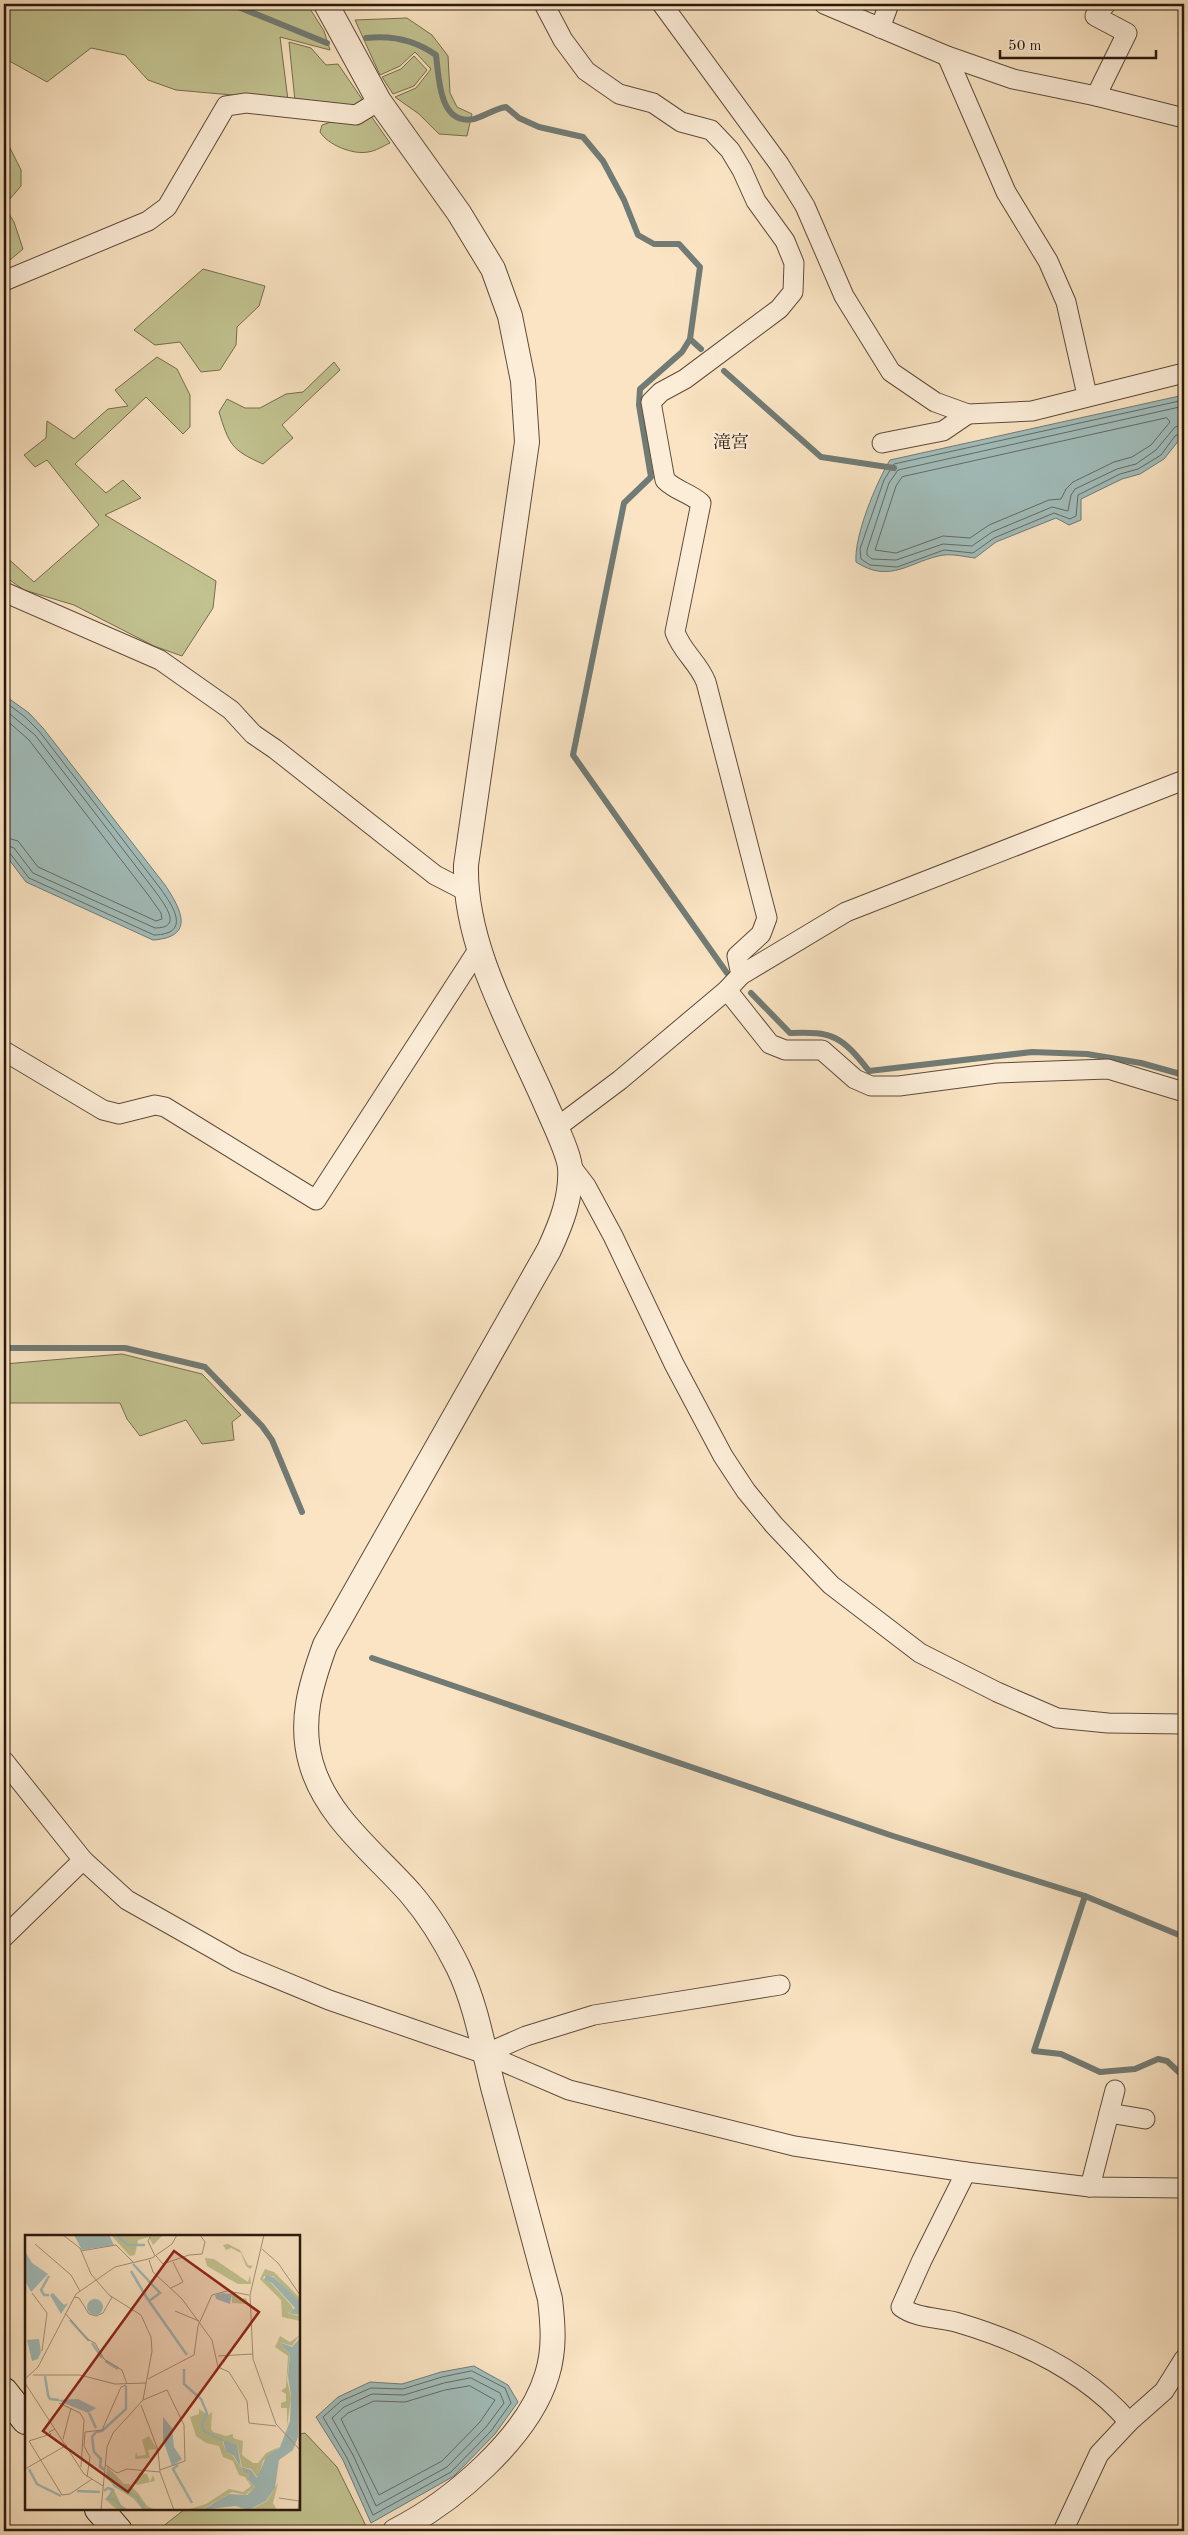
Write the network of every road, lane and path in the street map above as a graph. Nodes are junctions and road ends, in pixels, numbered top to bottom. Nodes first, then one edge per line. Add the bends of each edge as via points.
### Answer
1 (326, 4) edge
2 (544, 4) edge
3 (662, 4) edge
4 (824, 4) edge
5 (889, 4) edge
6 (1106, 4) edge
7 (880, 28) junction
8 (947, 56) junction
9 (1096, 96) junction
10 (379, 101) junction
11 (1184, 118) edge
12 (4, 281) edge
13 (1184, 373) edge
14 (1088, 396) junction
15 (968, 414) junction
16 (882, 443) dead end
17 (4, 592) edge
18 (1184, 780) edge
19 (466, 891) junction
20 (478, 950) junction
21 (741, 975) junction
22 (727, 990) junction
23 (4, 1051) edge
24 (1184, 1092) edge
25 (556, 1128) junction
26 (570, 1165) junction
27 (1184, 1724) edge
28 (4, 1761) edge
29 (82, 1860) junction
30 (4, 1937) edge
31 (780, 1985) dead end
32 (485, 2054) junction
33 (1115, 2090) dead end
34 (1109, 2112) junction
35 (1145, 2119) dead end
36 (966, 2172) junction
37 (1090, 2187) junction
38 (1184, 2188) edge
39 (1184, 2359) edge
40 (4, 2392) edge
41 (25, 2419) edge
42 (1129, 2422) junction
43 (100, 2510) edge
44 (118, 2531) edge
45 (395, 2531) edge
46 (1063, 2531) edge

1 - 10 street
2 - 21 street via 563,40 586,71 619,94 652,103 681,122 711,130 730,150 756,201 785,241 794,263 793,292 779,309 684,379 661,392 652,402 665,480 701,503 675,632 680,646 700,667 706,682 768,918 761,934 737,956
3 - 15 street via 779,164 805,206 844,296 891,372 935,402
4 - 7 street
5 - 7 street
6 - 9 street via 1095,16 1126,33
7 - 8 street
8 - 9 street via 1013,79
8 - 14 street via 1006,192 1048,261 1066,302
9 - 11 street
10 - 12 street via 356,115 246,103 226,106 167,208 148,221
10 - 19 street via 459,213 494,269 510,316 523,381 527,442 466,865
13 - 14 street
14 - 15 street via 1032,411
15 - 16 street via 944,431
17 - 19 street via 160,660 185,676 435,875
18 - 21 street via 846,912
19 - 20 street
20 - 23 street via 316,1200 165,1107 154,1105 120,1114 103,1110
20 - 25 street
21 - 22 street
22 - 24 street via 770,1044 785,1050 822,1050 855,1079 871,1086 899,1086 997,1073 1108,1069
22 - 25 street via 620,1080
25 - 26 street
26 - 27 street via 586,1186 613,1236 674,1364 723,1456 774,1525 831,1585 920,1653 1056,1718 1108,1723
26 - 32 street via 568,1197 557,1232 326,1645 313,1678 306,1709 306,1738 319,1785 347,1826 411,1894 442,1938 469,1996
28 - 29 street
29 - 30 street
29 - 32 street via 127,1900 237,1962 329,2000
31 - 32 street via 594,2015 526,2036
32 - 36 street via 569,2090 794,2146
32 - 45 street via 550,2299 553,2351 547,2376 520,2427 461,2486
33 - 34 street
34 - 35 street
34 - 37 street
36 - 37 street
36 - 42 street via 901,2307 910,2313 944,2318 1006,2337 1047,2356 1111,2400
37 - 38 street
39 - 42 street via 1164,2391
40 - 41 main road
42 - 46 street via 1098,2454
43 - 44 main road

